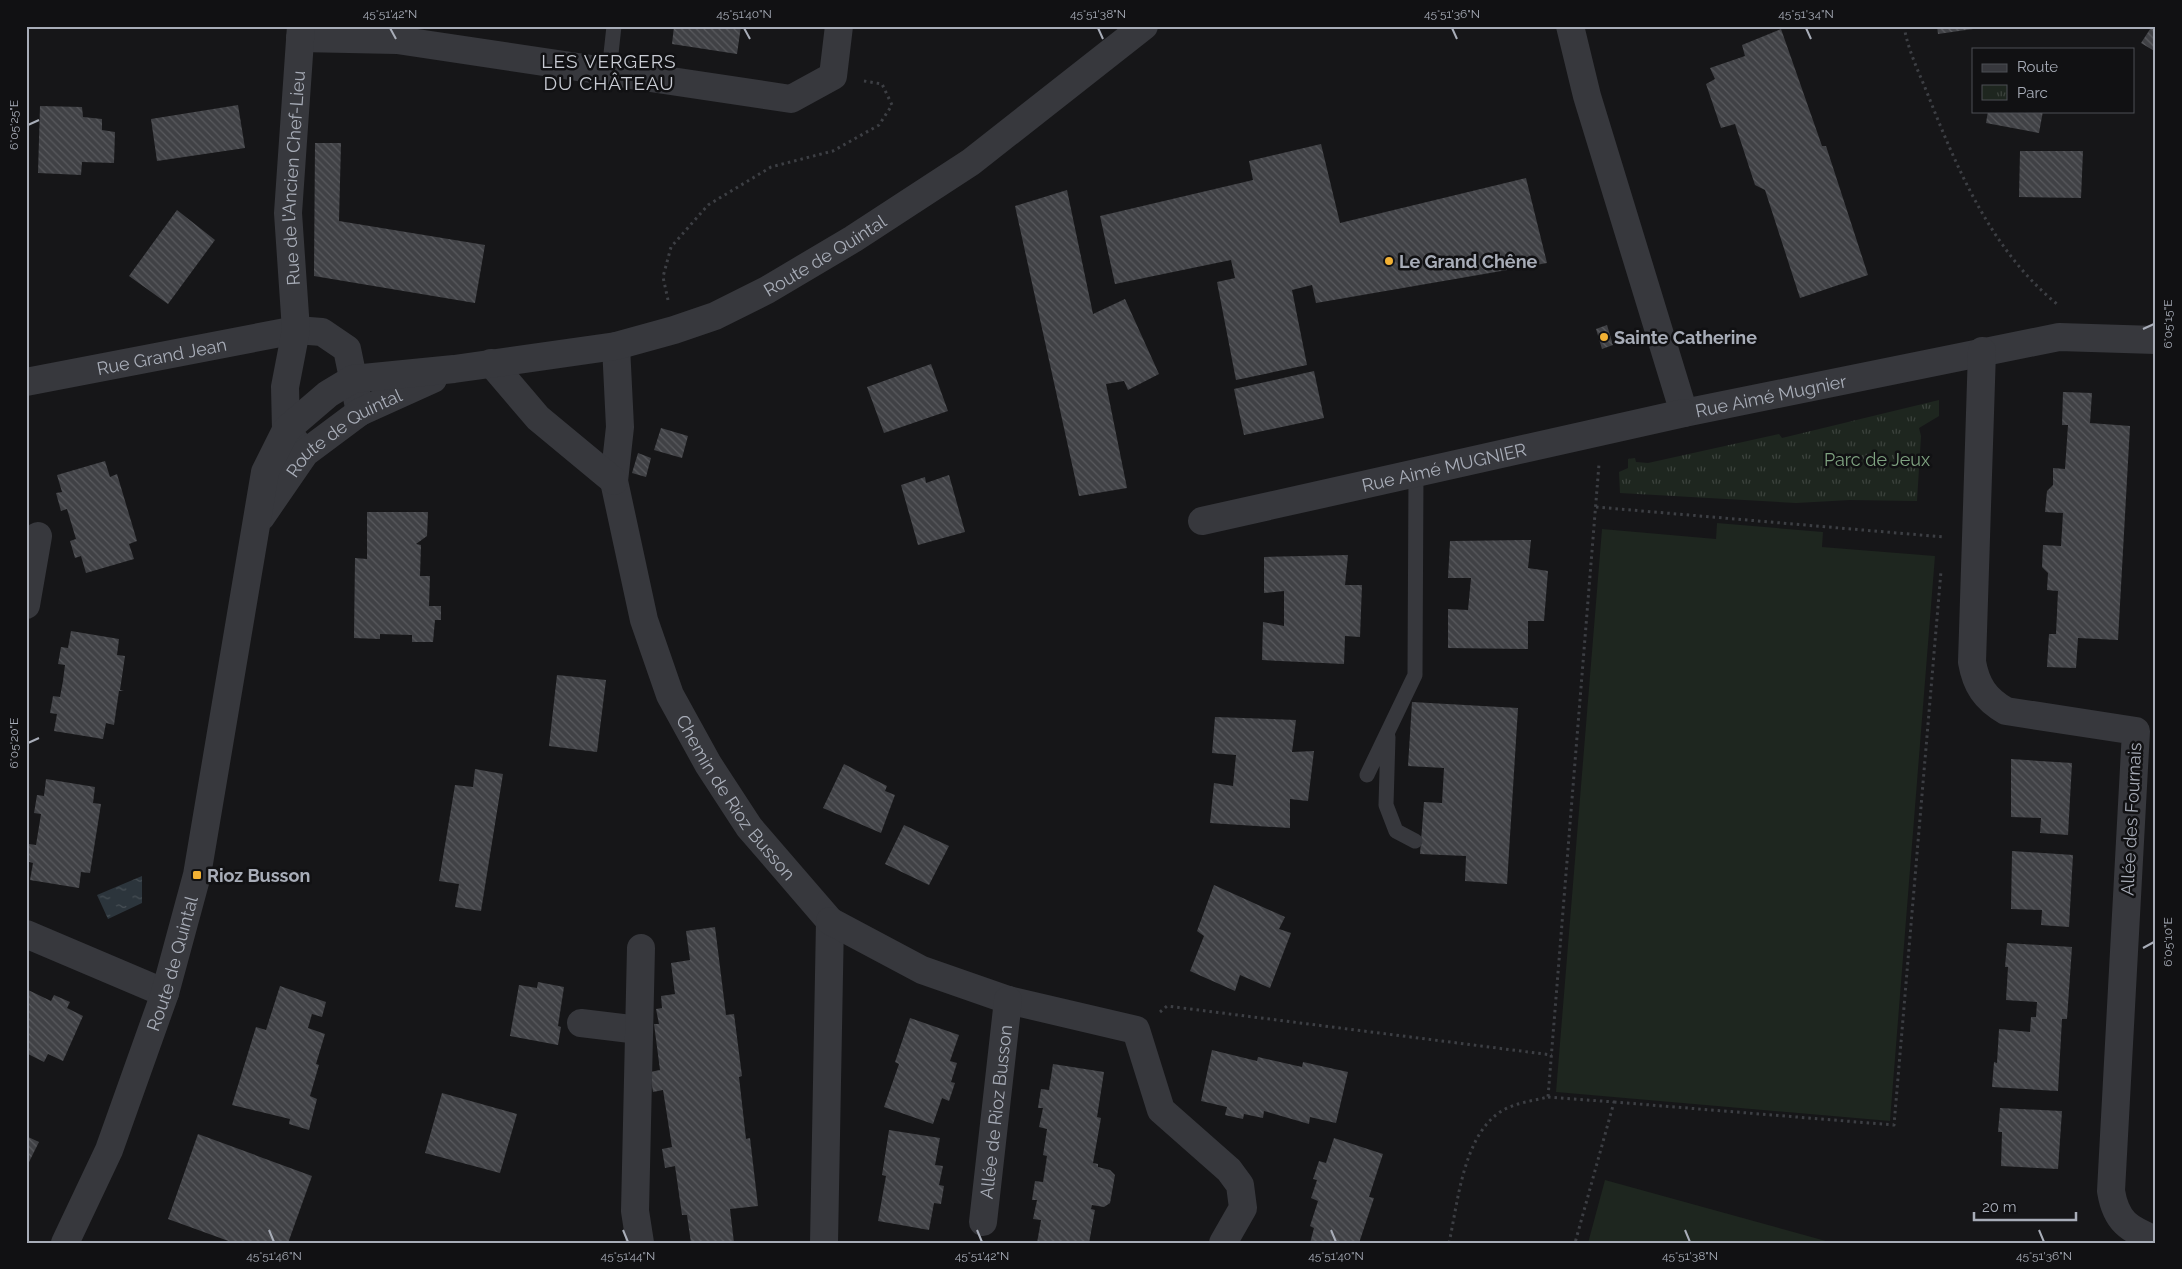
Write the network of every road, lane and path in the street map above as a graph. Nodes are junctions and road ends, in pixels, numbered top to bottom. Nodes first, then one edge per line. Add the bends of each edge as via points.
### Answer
1 (614, 26) edge
2 (839, 26) edge
3 (1144, 26) edge
4 (1553, 26) edge
5 (1570, 26) edge
6 (1904, 26) edge
7 (300, 32) edge
8 (398, 33) edge
9 (609, 72) junction
10 (833, 76) junction
11 (1587, 96) junction
12 (670, 308) dead end
13 (296, 330) junction
14 (2059, 336) junction
15 (2156, 340) edge
16 (616, 346) junction
17 (1982, 351) junction
18 (491, 363) junction
19 (454, 369) junction
20 (353, 379) junction
21 (26, 382) edge
22 (360, 412) junction
23 (1684, 413) junction
24 (286, 430) junction
25 (305, 452) junction
26 (1600, 460) dead end
27 (1416, 472) junction
28 (614, 481) junction
29 (1596, 507) junction
30 (1202, 521) dead end
31 (257, 522) junction
32 (38, 536) dead end
33 (1943, 546) dead end
34 (1941, 566) dead end
35 (26, 604) edge
36 (1388, 731) junction
37 (2145, 750) edge
38 (1367, 775) dead end
39 (1415, 841) dead end
40 (830, 921) junction
41 (26, 934) edge
42 (641, 948) dead end
43 (165, 992) junction
44 (1008, 1000) junction
45 (581, 1023) dead end
46 (639, 1030) junction
47 (1136, 1030) junction
48 (1552, 1055) junction
49 (1548, 1097) junction
50 (1614, 1102) junction
51 (983, 1222) dead end
52 (2156, 1240) edge
53 (65, 1243) edge
54 (640, 1243) edge
55 (824, 1243) edge
56 (1223, 1243) edge
57 (1449, 1243) edge
58 (1575, 1243) edge

1 - 9 lane
2 - 10 street
3 - 16 street, Route de Quintal via 971,162 852,239 767,290 715,316
4 - 11 street, Rue Aimé Mugnier
5 - 11 street, Rue Aimé Mugnier
6 - 14 path via 1914,64 1974,200 2012,258 2057,305
7 - 8 street
7 - 13 street, Rue de l'Ancien Chef-Lieu via 288,213
8 - 9 street
9 - 10 street via 791,99
10 - 12 path via 882,84 892,105 879,125 833,151 771,167 708,205 671,247 663,278
11 - 23 street, Rue Aimé Mugnier
13 - 20 street, Rue Grand Jean via 322,332 347,349
13 - 21 street, Rue Grand Jean
13 - 24 street, Rue de l'Ancien Chef-Lieu via 285,387
14 - 15 street, Rue Aimé Mugnier
14 - 17 street, Rue Aimé Mugnier
16 - 18 street, Route de Quintal
16 - 28 street, Chemin de Rioz Busson via 620,427
17 - 23 street, Rue Aimé Mugnier
17 - 37 street, Allée des Fournais via 1972,662 1975,678 1993,704 2006,711 2136,731
18 - 19 street, Route de Quintal
18 - 28 street via 538,418
19 - 20 street, Route de Quintal
19 - 22 street, Route de Quintal
20 - 22 street, Rue Grand Jean
20 - 24 street, Route de Quintal via 328,394
22 - 25 street, Route de Quintal
23 - 27 street, Rue Aimé MUGNIER
24 - 25 street
24 - 31 street, Route de Quintal via 265,472
25 - 31 street, Route de Quintal
26 - 29 path
27 - 30 street, Rue Aimé MUGNIER
27 - 36 lane via 1415,675
28 - 40 street, Chemin de Rioz Busson via 644,620 670,695 708,764 749,827
29 - 33 path via 1944,537
29 - 48 path
31 - 43 street, Route de Quintal via 197,875
32 - 35 street
34 - 50 path via 1894,1125
36 - 38 lane
36 - 39 lane via 1386,805 1396,831
37 - 52 street, Allée des Fournais via 2111,1191 2118,1216 2136,1232
40 - 44 street, Allée de Rioz Busson via 922,970
40 - 55 street
41 - 43 street
42 - 46 street
43 - 53 street, Route de Quintal via 110,1150
44 - 47 street, Allée de Rioz Busson
44 - 51 street, Allée de Rioz Busson
45 - 46 street
46 - 54 street via 635,1211
47 - 48 path via 1167,1006
47 - 56 street via 1161,1110 1229,1170 1240,1185 1244,1208
48 - 49 path
49 - 50 path
49 - 57 path via 1515,1104 1486,1124 1468,1156
50 - 58 path

